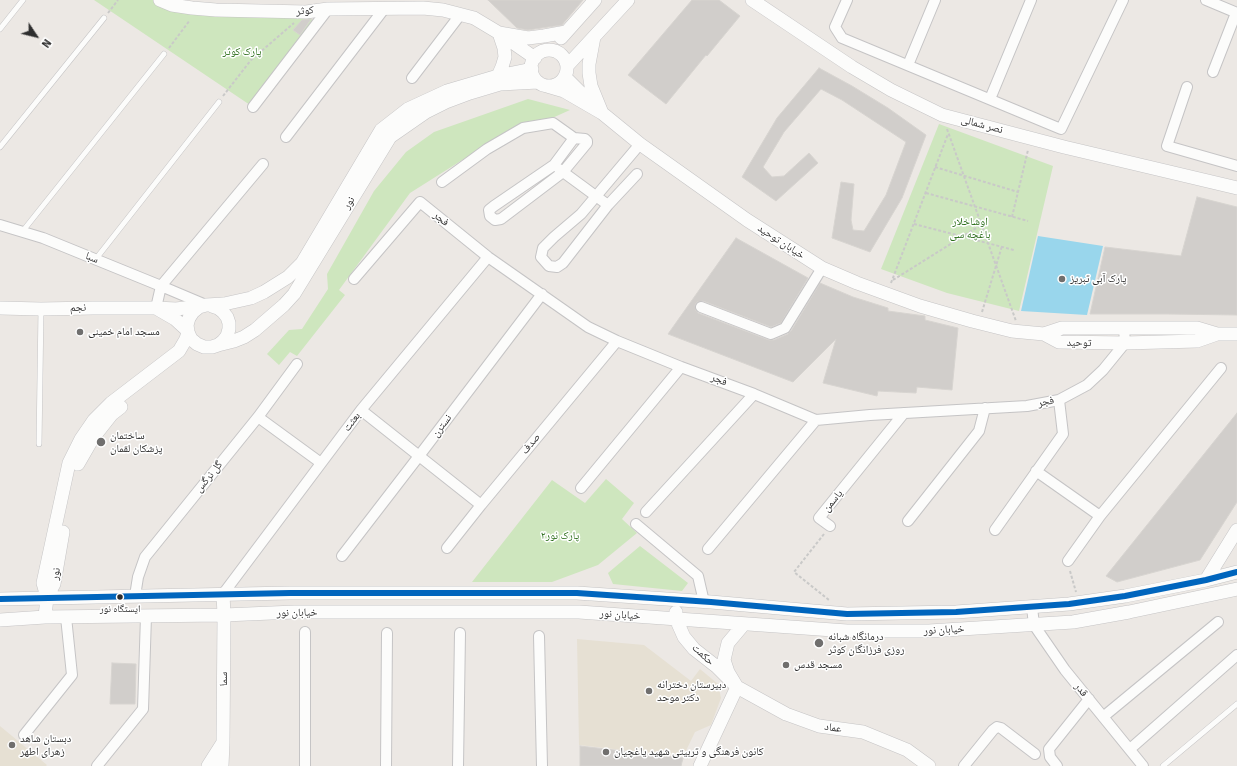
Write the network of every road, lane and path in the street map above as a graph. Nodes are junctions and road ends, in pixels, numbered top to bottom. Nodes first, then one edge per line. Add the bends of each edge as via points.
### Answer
1 (23, 0) edge
2 (118, 0) edge
3 (160, 0) edge
4 (595, 0) edge
5 (628, 0) edge
6 (752, 0) edge
7 (847, 0) edge
8 (935, 0) edge
9 (1031, 0) edge
10 (1123, 0) edge
11 (1206, 0) edge
12 (1218, 2) edge
13 (328, 9) junction
14 (384, 9) junction
15 (306, 12) junction
16 (1236, 13) edge
17 (460, 15) junction
18 (104, 18) joint
19 (184, 28) dead end
20 (0, 29) edge
21 (566, 32) junction
22 (499, 33) junction
23 (594, 37) junction
24 (550, 51) junction
25 (164, 54) joint
26 (533, 64) junction
27 (908, 65) junction
28 (566, 72) junction
29 (1213, 72) dead end
30 (412, 78) dead end
31 (499, 80) junction
32 (543, 84) junction
33 (1187, 87) dead end
34 (990, 99) junction
35 (219, 102) joint
36 (253, 107) dead end
37 (602, 113) junction
38 (942, 115) junction
39 (948, 132) junction
40 (286, 137) dead end
41 (574, 138) junction
42 (1030, 138) junction
43 (640, 144) junction
44 (0, 147) edge
45 (263, 164) dead end
46 (554, 165) junction
47 (1237, 166) edge
48 (935, 167) junction
49 (563, 172) junction
50 (637, 174) dead end
51 (964, 176) junction
52 (442, 182) dead end
53 (1237, 188) edge
54 (1018, 192) junction
55 (926, 193) junction
56 (596, 197) junction
57 (608, 205) junction
58 (975, 206) junction
59 (1012, 217) junction
60 (1028, 221) dead end
61 (914, 224) junction
62 (0, 225) edge
63 (982, 225) junction
64 (22, 232) junction
65 (964, 236) junction
66 (988, 242) junction
67 (1002, 246) junction
68 (1014, 250) dead end
69 (488, 257) junction
70 (95, 260) junction
71 (997, 267) junction
72 (822, 268) junction
73 (354, 279) dead end
74 (892, 281) junction
75 (161, 286) junction
76 (542, 294) junction
77 (887, 294) junction
78 (207, 306) junction
79 (702, 307) dead end
80 (0, 308) edge
81 (156, 308) junction
82 (41, 309) junction
83 (978, 323) junction
84 (1124, 328) junction
85 (188, 331) junction
86 (1020, 332) junction
87 (1044, 334) junction
88 (1217, 334) junction
89 (1237, 334) edge
90 (617, 341) junction
91 (1125, 343) junction
92 (215, 346) junction
93 (297, 364) dead end
94 (681, 367) junction
95 (1221, 368) dead end
96 (754, 394) junction
97 (1059, 400) junction
98 (985, 408) junction
99 (361, 410) junction
100 (904, 413) junction
101 (258, 416) junction
102 (816, 420) junction
103 (39, 444) dead end
104 (420, 456) junction
105 (322, 463) junction
106 (1036, 471) junction
107 (581, 488) dead end
108 (481, 505) junction
109 (646, 512) dead end
110 (1100, 516) junction
111 (908, 521) dead end
112 (636, 524) dead end
113 (830, 526) joint
114 (995, 530) dead end
115 (1237, 530) edge
116 (447, 548) dead end
117 (708, 549) dead end
118 (342, 556) dead end
119 (1068, 561) joint
120 (1237, 572) edge
121 (1206, 580) junction
122 (1237, 590) edge
123 (223, 594) junction
124 (135, 596) junction
125 (47, 597) junction
126 (0, 599) edge
127 (677, 600) junction
128 (829, 600) dead end
129 (704, 602) junction
130 (1080, 603) junction
131 (1032, 607) junction
132 (224, 615) junction
133 (146, 616) junction
134 (66, 617) junction
135 (45, 618) junction
136 (676, 619) junction
137 (1, 621) edge
138 (1218, 622) dead end
139 (744, 624) junction
140 (1034, 625) junction
141 (304, 632) dead end
142 (387, 633) dead end
143 (460, 633) dead end
144 (539, 636) dead end
145 (1237, 655) edge
146 (737, 687) junction
147 (1089, 699) junction
148 (1237, 704) edge
149 (1104, 717) junction
150 (24, 735) dead end
151 (223, 743) junction
152 (1130, 749) junction
153 (1035, 754) dead end
154 (97, 766) edge
155 (208, 766) edge
156 (222, 766) edge
157 (305, 766) edge
158 (386, 766) edge
159 (458, 766) edge
160 (542, 766) edge
161 (700, 766) edge
162 (929, 766) edge
163 (964, 766) edge
164 (1057, 766) edge
165 (1143, 766) edge
166 (1163, 766) edge

1 - 20 lane
2 - 18 path
3 - 15 main road, کوثر via 186,7 216,10
4 - 21 main road
5 - 23 main road
6 - 38 main road, نصر شمالی via 852,67
7 - 27 street via 835,26 842,38
8 - 27 street
9 - 34 street
10 - 34 street via 1061,129
11 - 12 street
12 - 16 street
13 - 14 main road, کوثر
13 - 15 main road, کوثر
13 - 36 street
14 - 17 main road, کوثر via 424,6
14 - 40 street
15 - 35 path via 251,60
16 - 29 street
17 - 22 main road, کوثر via 474,18
17 - 30 street
18 - 44 lane
19 - 25 path
21 - 22 main road via 528,38
21 - 24 main road
22 - 26 main road, کوثر
22 - 31 main road via 505,56
23 - 28 main road
23 - 37 main road via 589,73 591,86
24 - 26 main road via 542,52
24 - 28 main road via 563,57
25 - 64 lane
26 - 31 main road
26 - 32 main road via 532,74
27 - 34 street
28 - 32 main road via 554,86
28 - 37 main road
31 - 32 main road
31 - 78 main road, نور via 447,91 408,109 381,130 302,263 288,277 251,298
31 - 92 main road, نور via 426,112 390,137 294,294 255,330 234,341
32 - 37 main road, خیابان توحید via 564,91
33 - 47 street via 1167,146
35 - 70 lane
37 - 43 main road, خیابان توحید
38 - 39 path
38 - 42 main road, نصر شمالی
39 - 48 path
39 - 51 path
41 - 46 street
41 - 49 street via 584,139 587,143
41 - 52 street via 553,123 523,128 487,149
42 - 53 main road, نصر شمالی
42 - 54 path
43 - 56 street
43 - 72 main road, خیابان توحید via 747,220
45 - 75 street
46 - 49 street
46 - 49 street via 494,206 489,210 490,216 495,220 501,219
48 - 51 path
48 - 55 path
49 - 56 street
50 - 57 street
51 - 54 path
51 - 58 path
54 - 59 path
55 - 58 path
55 - 61 path
56 - 57 street
56 - 57 street via 543,248 541,257 549,266 557,267 563,263
58 - 59 path
58 - 63 path
59 - 60 path
61 - 65 path
61 - 74 path
62 - 64 street, سبا
63 - 65 path
63 - 66 path
64 - 70 street, سبا
65 - 66 path
65 - 74 path
66 - 67 path
66 - 71 path
67 - 68 path
67 - 71 path
69 - 73 street, فجر via 420,202
69 - 76 street, فجر
69 - 99 street, بعثت
70 - 75 street, سبا
71 - 83 path
71 - 86 path
72 - 77 main road, خیابان توحید
72 - 79 street via 785,328 771,334
74 - 77 path
75 - 78 street, سبا
75 - 81 street
76 - 90 street, فجر via 588,327
76 - 104 street, نسترن
77 - 83 main road, خیابان توحید
78 - 81 main road, نور
78 - 85 main road via 193,312 187,325
78 - 92 main road via 218,308 227,317 227,336
80 - 82 main road, نجم
81 - 82 main road, نجم
81 - 85 main road via 175,318
82 - 103 lane
83 - 86 main road, خیابان توحید
84 - 87 main road, توحید via 1062,328
84 - 88 main road, توحید via 1197,328
84 - 91 street
85 - 92 main road via 191,339 197,344 204,347
85 - 125 main road, نور via 180,351 111,403 94,420 81,439 69,463 43,583
86 - 87 main road, خیابان توحید
87 - 91 main road, توحید via 1059,342
88 - 89 main road, توحید
88 - 91 main road, توحید via 1197,341
90 - 94 street, فجر
90 - 108 street, صدف
91 - 97 street, فجر via 1087,385
92 - 125 main road, نور via 184,355 112,414 92,438 73,475 54,584
93 - 101 street, گل نرگس
94 - 96 street, فجر
94 - 107 street
95 - 110 street
96 - 102 street, فجر
96 - 109 street
97 - 98 street, فجر via 1026,406
97 - 106 street via 1063,434
98 - 100 street, فجر
98 - 111 street via 979,431
99 - 104 street
99 - 105 street, بعثت
100 - 102 street, فجر
100 - 113 street, یاسمن via 819,518
101 - 105 street
101 - 124 street, گل نرگس via 145,557
102 - 117 street
104 - 108 street
104 - 118 street, نسترن
105 - 123 street, بعثت
106 - 110 street
106 - 114 street
108 - 116 street, صدف
110 - 119 street
112 - 129 street via 698,576
113 - 128 path, یاسمن via 794,572
115 - 121 main road
119 - 130 path
120 - 121 main road, خیابان نور
121 - 130 main road, خیابان نور
122 - 140 main road, خیابان نور via 1073,622
123 - 124 main road, خیابان نور
123 - 127 main road, خیابان نور via 578,594
123 - 132 main road, سما
124 - 125 main road, خیابان نور
125 - 126 main road, خیابان نور
125 - 135 main road
127 - 129 main road, خیابان نور
127 - 136 main road
129 - 131 main road, خیابان نور via 847,614 956,612
130 - 131 main road, خیابان نور
131 - 140 street, قدر
132 - 133 main road, خیابان نور
132 - 136 main road, خیابان نور via 305,612 580,612
132 - 151 main road, سما
133 - 134 main road, خیابان نور
133 - 154 street via 143,709
134 - 135 main road, خیابان نور
134 - 150 street via 72,675
135 - 137 main road, خیابان نور
136 - 139 main road, خیابان نور
136 - 146 main road, حکمت via 684,637 694,649
138 - 149 street
139 - 140 main road, خیابان نور via 847,631 929,631
139 - 146 main road, حکمت via 728,643 724,660
140 - 147 street, قدر
141 - 157 street
142 - 158 street
143 - 159 street
144 - 160 street
145 - 152 street
146 - 161 main road
146 - 162 main road, عماد via 786,714 819,726 863,732 908,750
147 - 149 street, قدر
147 - 164 street via 1049,749 1050,757
148 - 166 lane
149 - 152 street, قدر
151 - 155 main road
151 - 156 main road, سما
152 - 165 street, قدر
153 - 163 street via 997,727

